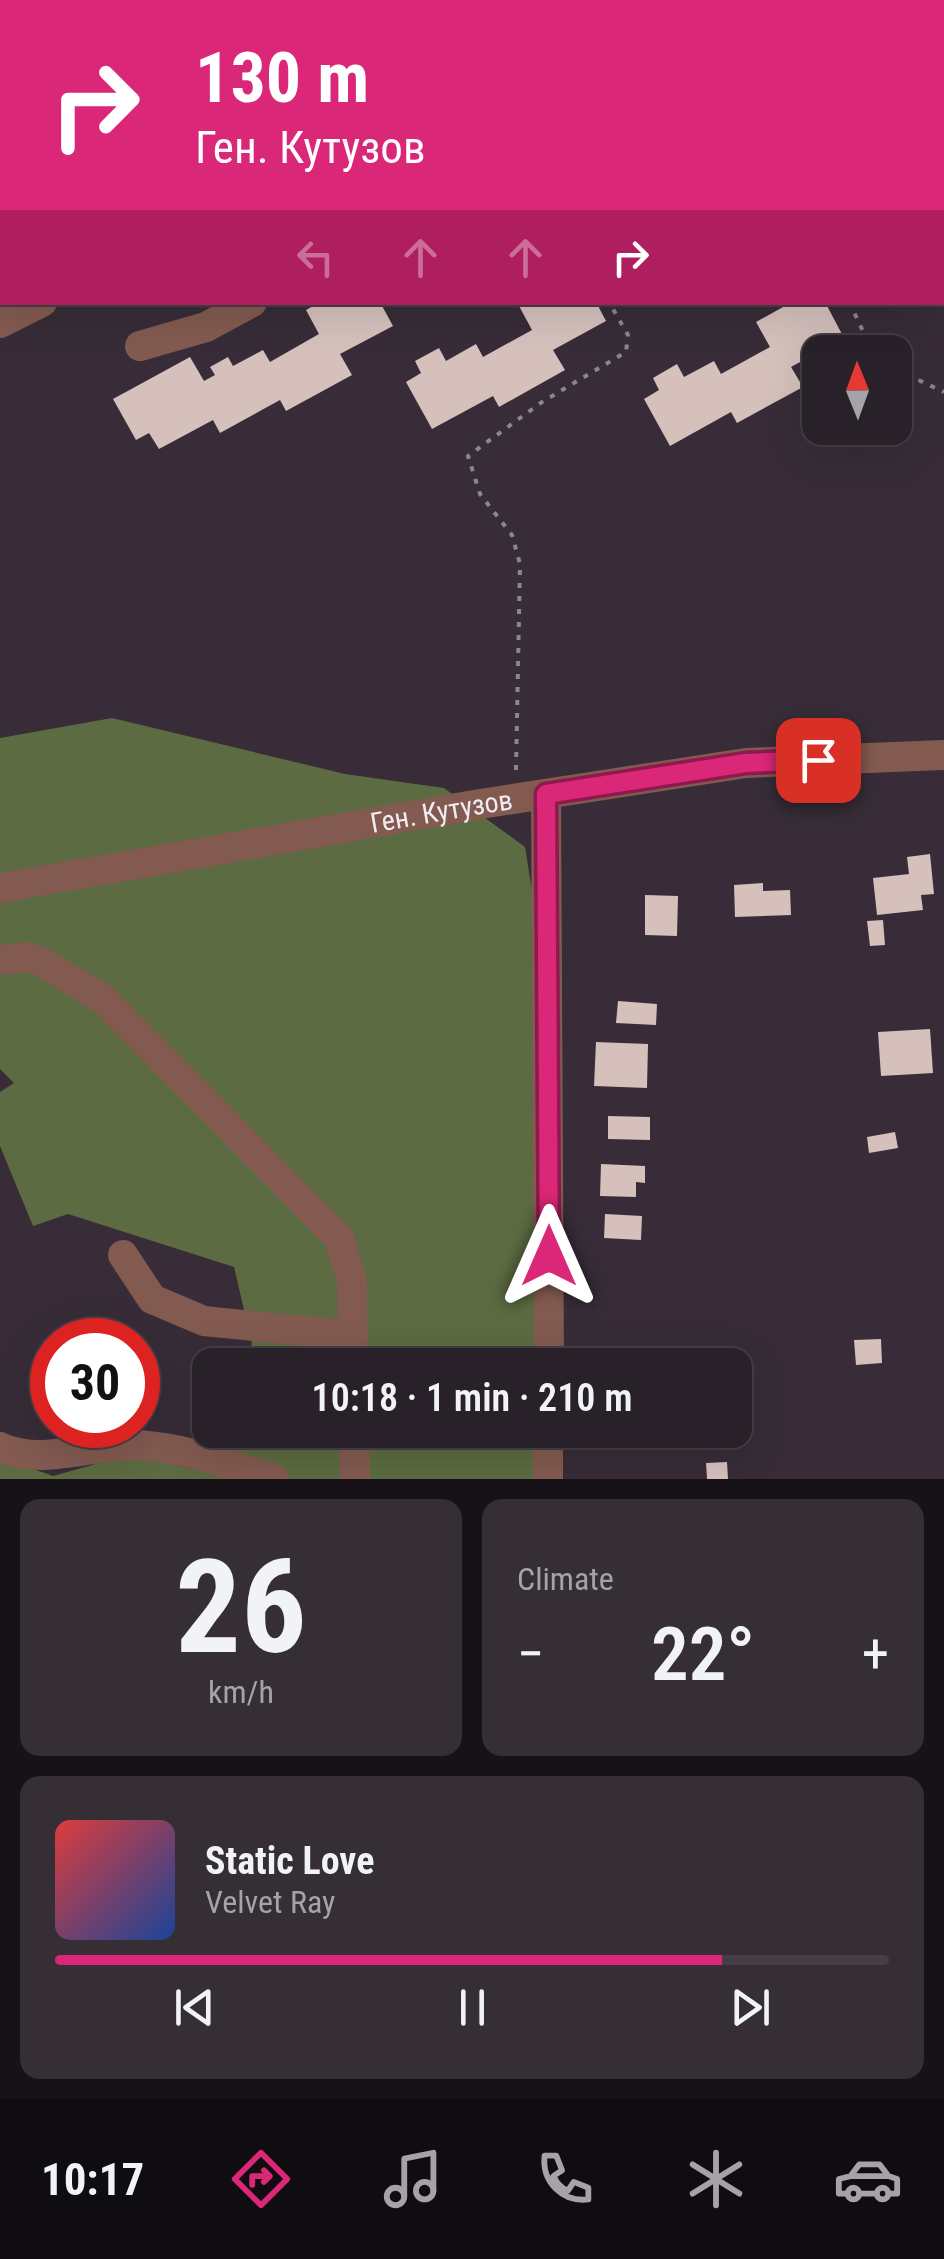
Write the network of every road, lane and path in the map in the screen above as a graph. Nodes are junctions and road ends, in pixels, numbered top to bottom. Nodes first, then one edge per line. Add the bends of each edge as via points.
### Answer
1 (36, 305) edge
2 (246, 305) edge
3 (611, 305) edge
4 (850, 305) edge
5 (0, 323) edge
6 (865, 335) edge
7 (140, 346) dead end
8 (912, 377) edge
9 (944, 392) edge
10 (944, 755) edge
11 (532, 797) junction
12 (0, 888) edge
13 (0, 960) edge
14 (124, 1255) dead end
15 (343, 1348) edge
16 (353, 1348) edge
17 (548, 1348) edge
18 (0, 1447) edge
19 (354, 1448) edge
20 (548, 1448) edge
21 (274, 1479) edge
22 (355, 1479) edge
23 (548, 1479) edge

1 - 5 street
2 - 7 street via 206,327
3 - 11 path via 628,336 626,352 468,456 480,494 512,535 520,564
4 - 6 path
8 - 9 path
10 - 11 street, Ген. Кутузов via 746,763
11 - 12 street, Ген. Кутузов
11 - 17 street
13 - 16 street via 42,962 103,999 338,1238 352,1281
14 - 15 street via 152,1299 204,1321
18 - 21 street via 26,1456 136,1445 199,1454
19 - 22 street
20 - 23 street

